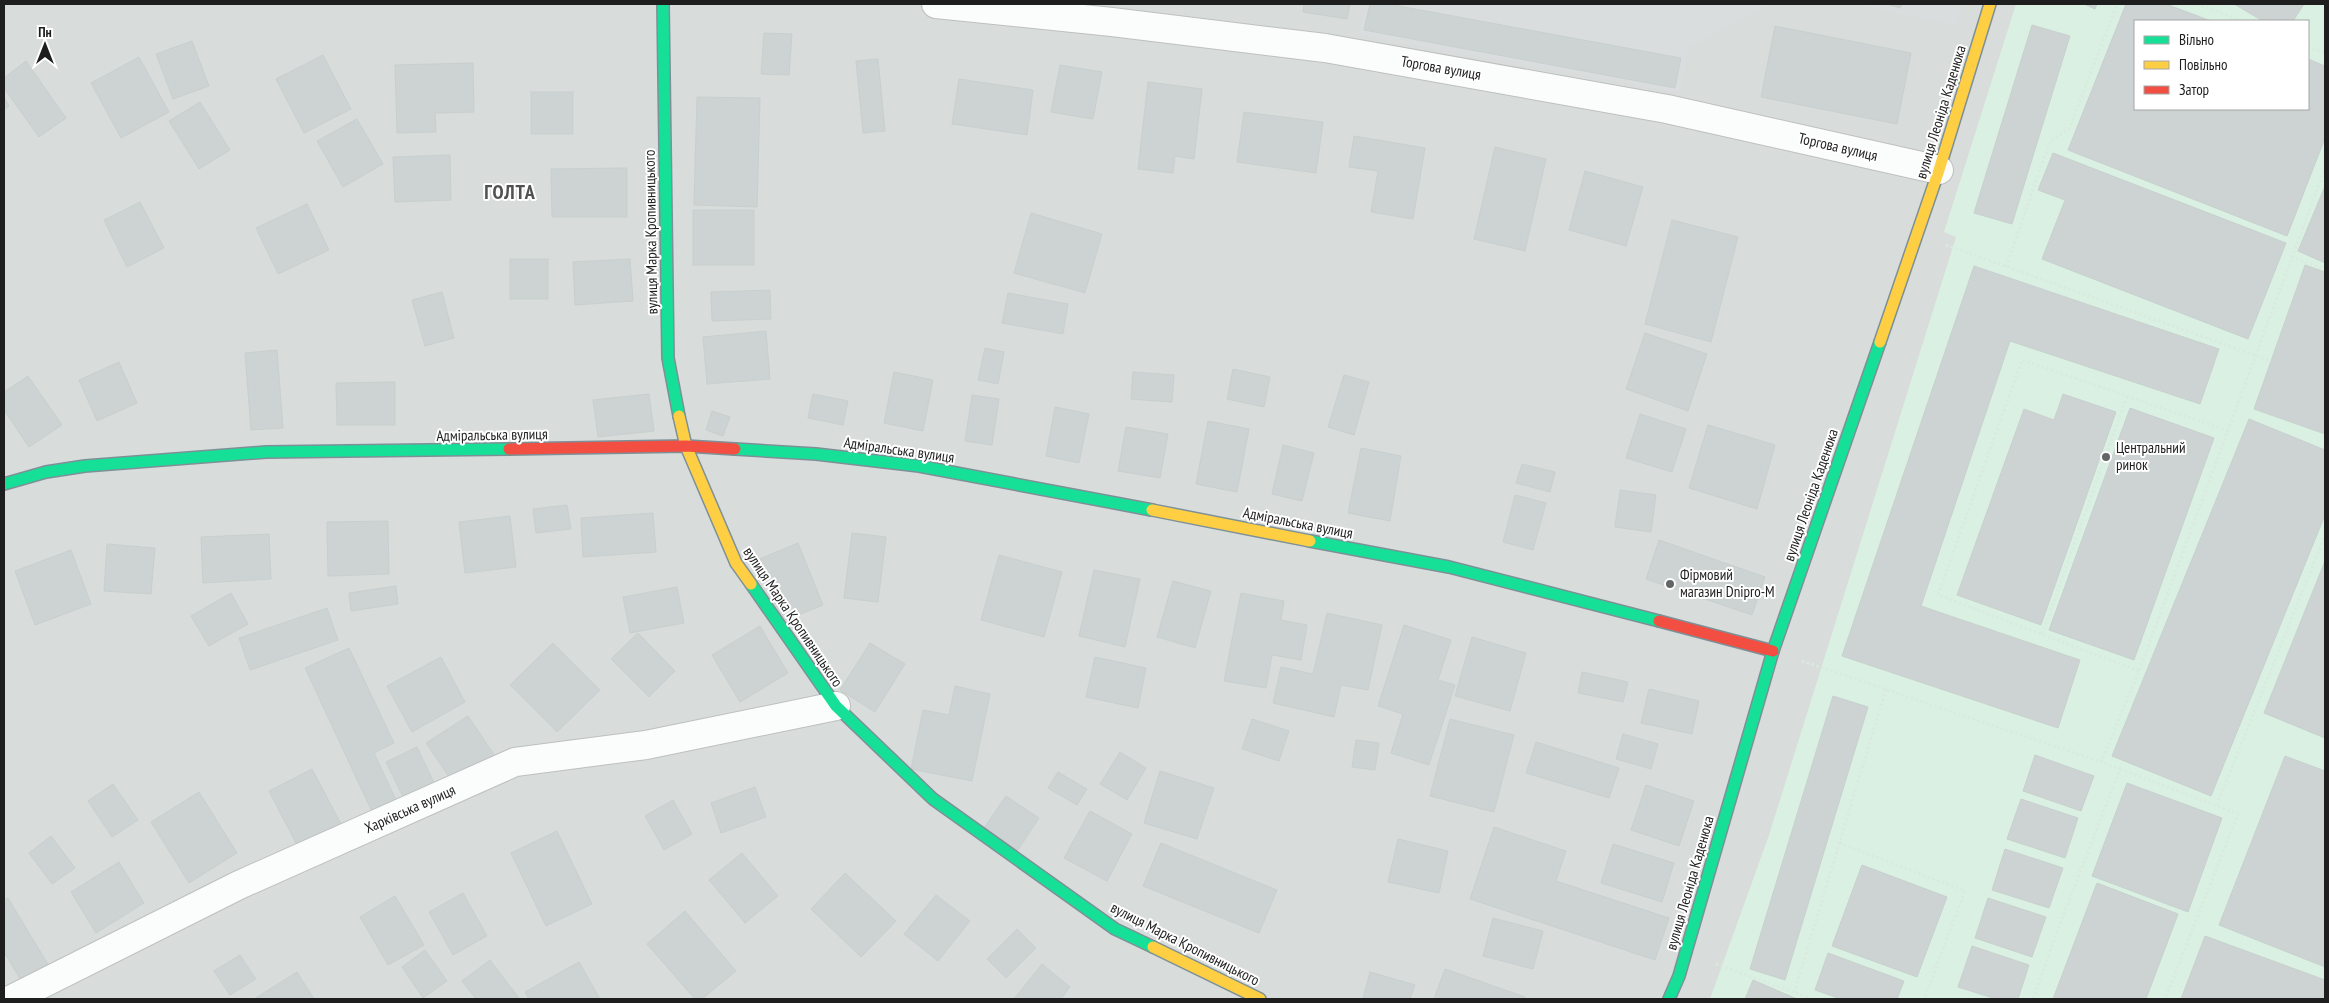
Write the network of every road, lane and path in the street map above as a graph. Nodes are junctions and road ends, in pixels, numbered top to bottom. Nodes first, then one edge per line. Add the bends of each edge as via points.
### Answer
1 (663, 4) edge
2 (936, 4) edge
3 (1990, 4) edge
4 (2117, 4) edge
5 (2197, 4) edge
6 (2239, 20) edge
7 (2309, 47) edge
8 (2325, 53) edge
9 (2325, 168) edge
10 (1940, 170) junction
11 (1917, 236) junction
12 (2292, 256) junction
13 (2006, 267) junction
14 (2325, 269) edge
15 (2257, 357) junction
16 (2271, 361) dead end
17 (2127, 396) junction
18 (2229, 431) junction
19 (686, 446) junction
20 (4, 484) edge
21 (2325, 535) edge
22 (2042, 634) junction
23 (1773, 651) junction
24 (2139, 671) junction
25 (1886, 689) junction
26 (836, 706) junction
27 (2101, 762) junction
28 (2120, 769) junction
29 (2217, 806) junction
30 (1839, 844) junction
31 (1685, 954) junction
32 (1794, 992) junction
33 (12, 999) edge
34 (1260, 999) edge
35 (1669, 999) edge
36 (1812, 999) edge
37 (1924, 999) edge
38 (2033, 999) edge
39 (2165, 999) edge

1 - 19 street, вулиця Марка Кропивницького via 668,358
2 - 10 street, Торгова вулиця via 1325,48 1667,109
3 - 10 street, вулиця Леоніда Каденюка
4 - 13 path via 2069,129 2050,141
5 - 6 path
7 - 8 path
9 - 12 path
10 - 11 street, вулиця Леоніда Каденюка
11 - 13 path
11 - 23 street, вулиця Леоніда Каденюка
12 - 14 path
12 - 15 path
13 - 15 path
15 - 16 path
15 - 18 path
17 - 18 path
17 - 22 path
17 - 22 path via 2022,360 1938,596
18 - 24 path
19 - 20 street, Адміральська вулиця via 266,452 86,466 46,472
19 - 23 street, Адміральська вулиця via 816,454 920,466 1449,567
19 - 26 street, вулиця Марка Кропивницького via 736,563
21 - 29 path
22 - 24 path
23 - 25 path
23 - 31 street, вулиця Леоніда Каденюка
24 - 27 path
25 - 27 path
25 - 30 path
26 - 33 street, Харківська вулиця via 646,744 515,762 239,886
26 - 34 street, вулиця Марка Кропивницького via 933,799 1115,929
27 - 28 path
28 - 29 path
28 - 38 path
29 - 39 path via 2238,814
30 - 32 path
30 - 37 path via 1965,891
31 - 32 path
31 - 35 street, вулиця Леоніда Каденюка
32 - 36 path

